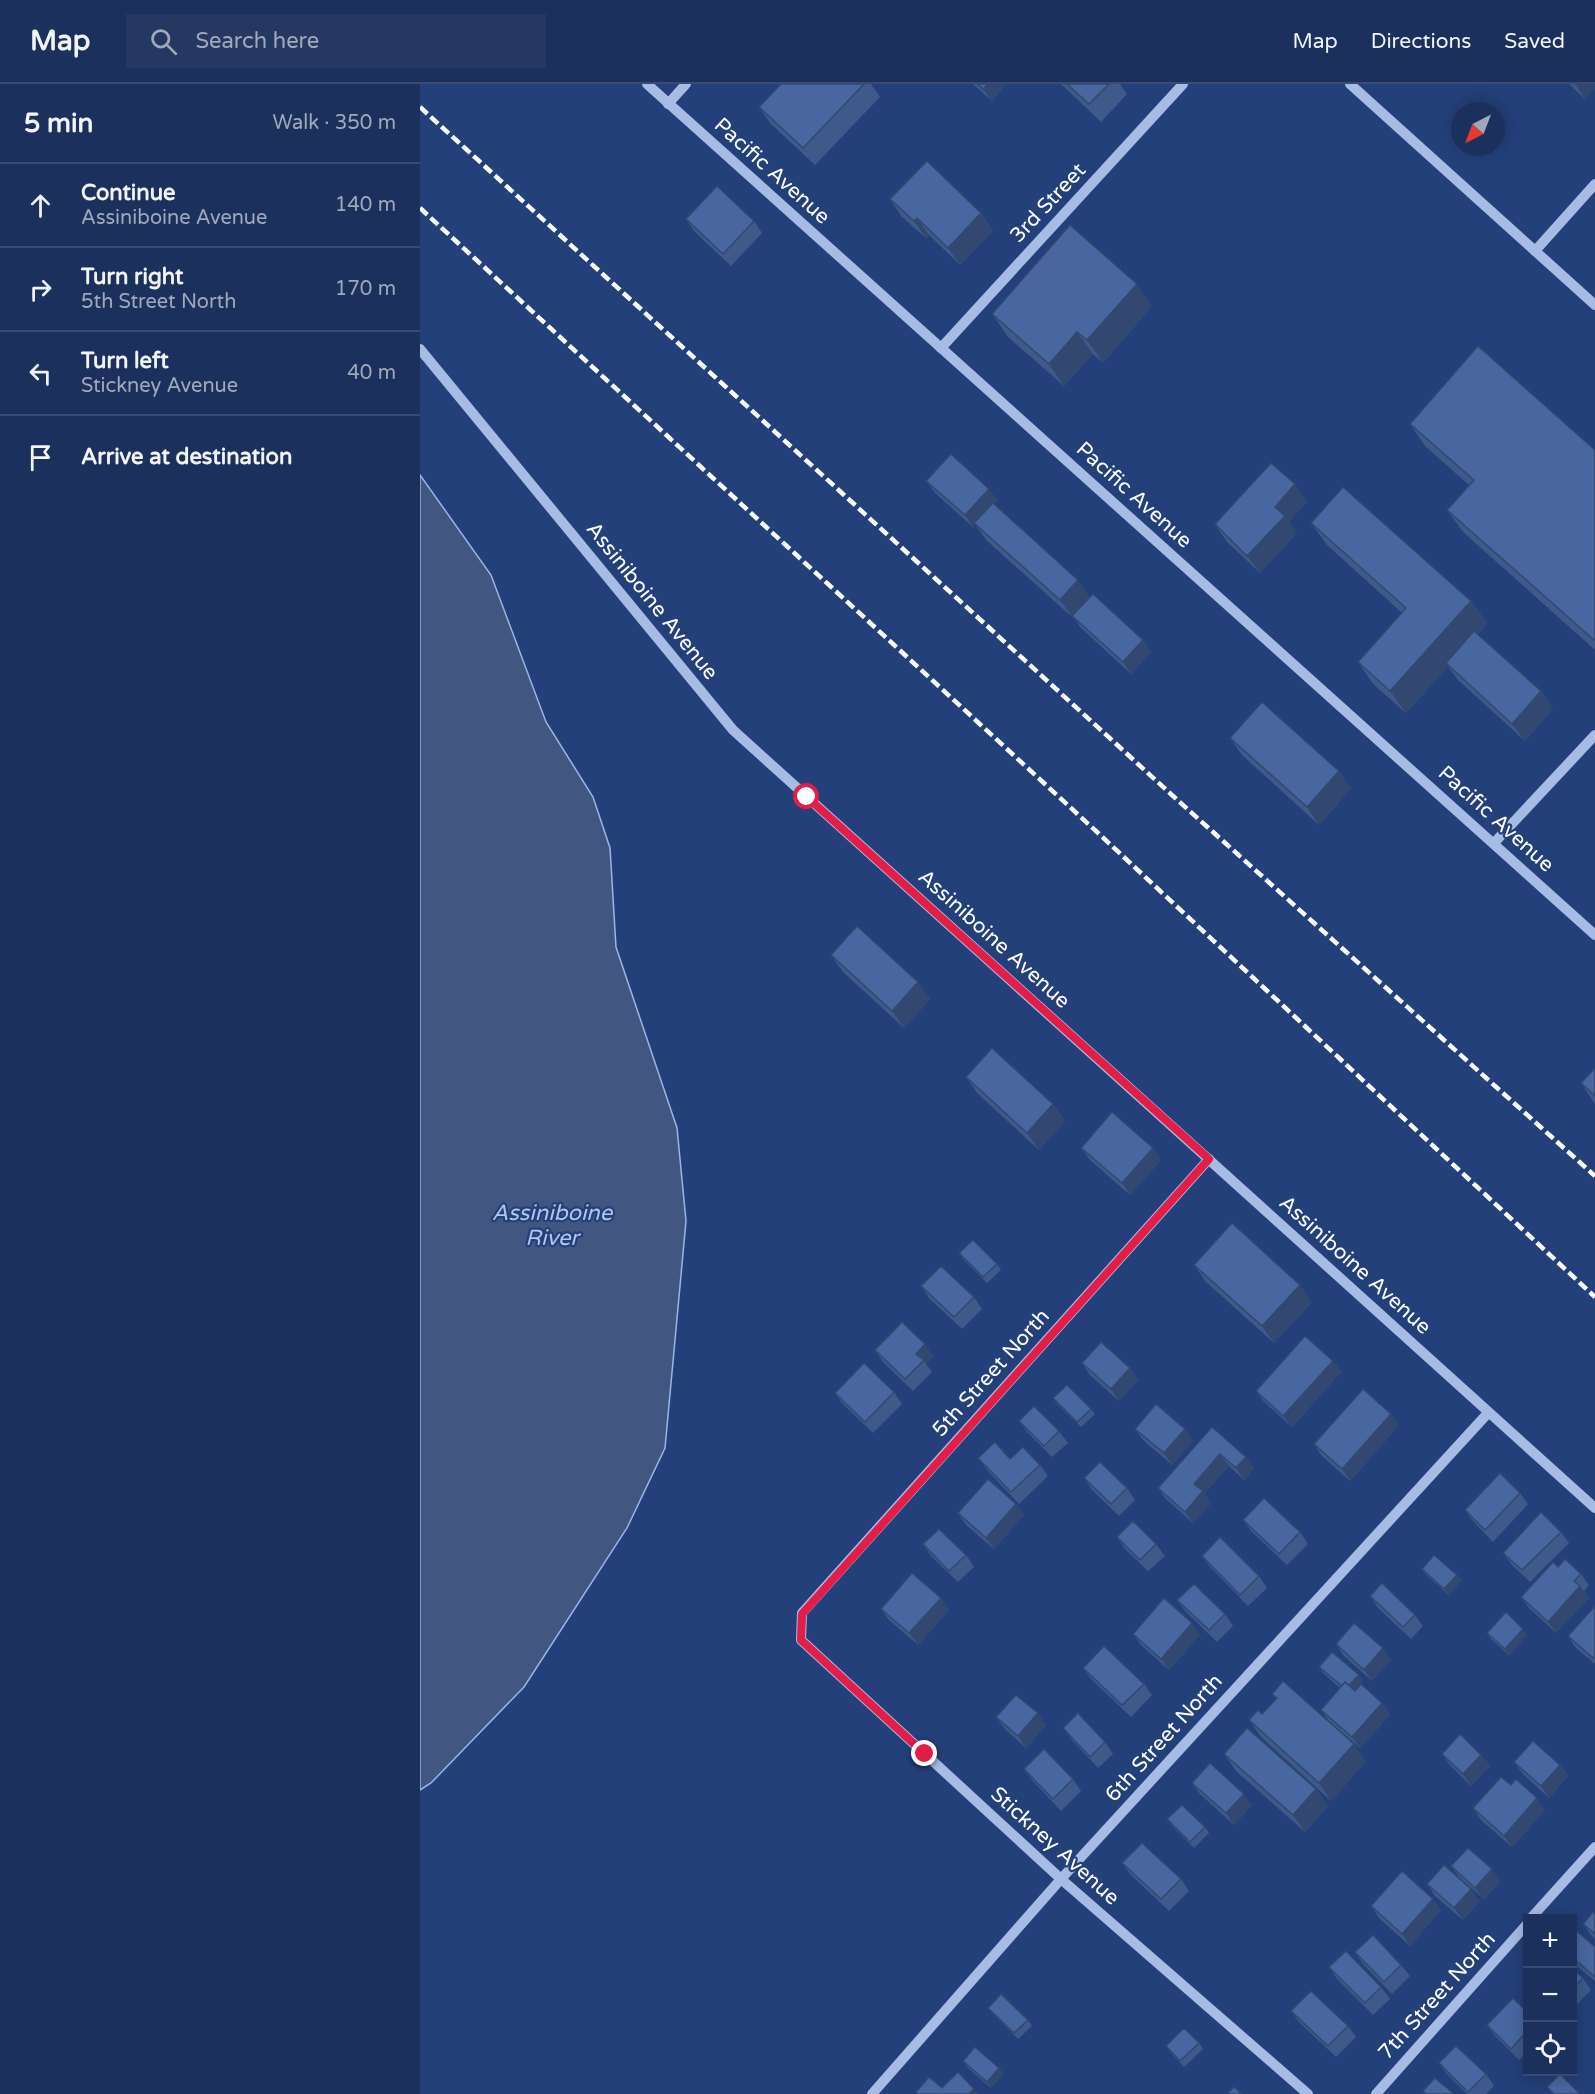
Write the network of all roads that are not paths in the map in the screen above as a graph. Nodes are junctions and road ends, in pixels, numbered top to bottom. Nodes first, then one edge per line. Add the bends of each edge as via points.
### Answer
1 (647, 84) edge
2 (686, 84) edge
3 (1183, 84) edge
4 (1350, 84) edge
5 (668, 104) junction
6 (1595, 184) edge
7 (1534, 251) junction
8 (1595, 305) edge
9 (940, 348) junction
10 (420, 349) edge
11 (1595, 735) edge
12 (1494, 843) junction
13 (1595, 935) edge
14 (1209, 1159) junction
15 (1488, 1413) junction
16 (1595, 1508) edge
17 (802, 1614) joint
18 (1595, 1847) edge
19 (1062, 1879) junction
20 (1535, 1914) edge
21 (1523, 1928) edge
22 (872, 2094) edge
23 (1308, 2094) edge
24 (1376, 2094) edge

1 - 5 street, Pacific Avenue
2 - 5 street
3 - 9 street, 3rd Street
4 - 7 street
5 - 9 street, Pacific Avenue
6 - 7 street
7 - 8 street
9 - 12 street, Pacific Avenue
10 - 14 street, Assiniboine Avenue via 733,730
11 - 12 street
12 - 13 street, Pacific Avenue
14 - 15 street, Assiniboine Avenue
14 - 17 street, 5th Street North
15 - 16 street, Assiniboine Avenue
15 - 19 street, 6th Street North
17 - 19 street, Stickney Avenue via 801,1640
18 - 20 street
19 - 22 street, 6th Street North
19 - 23 street, Stickney Avenue
21 - 24 street, 7th Street North

